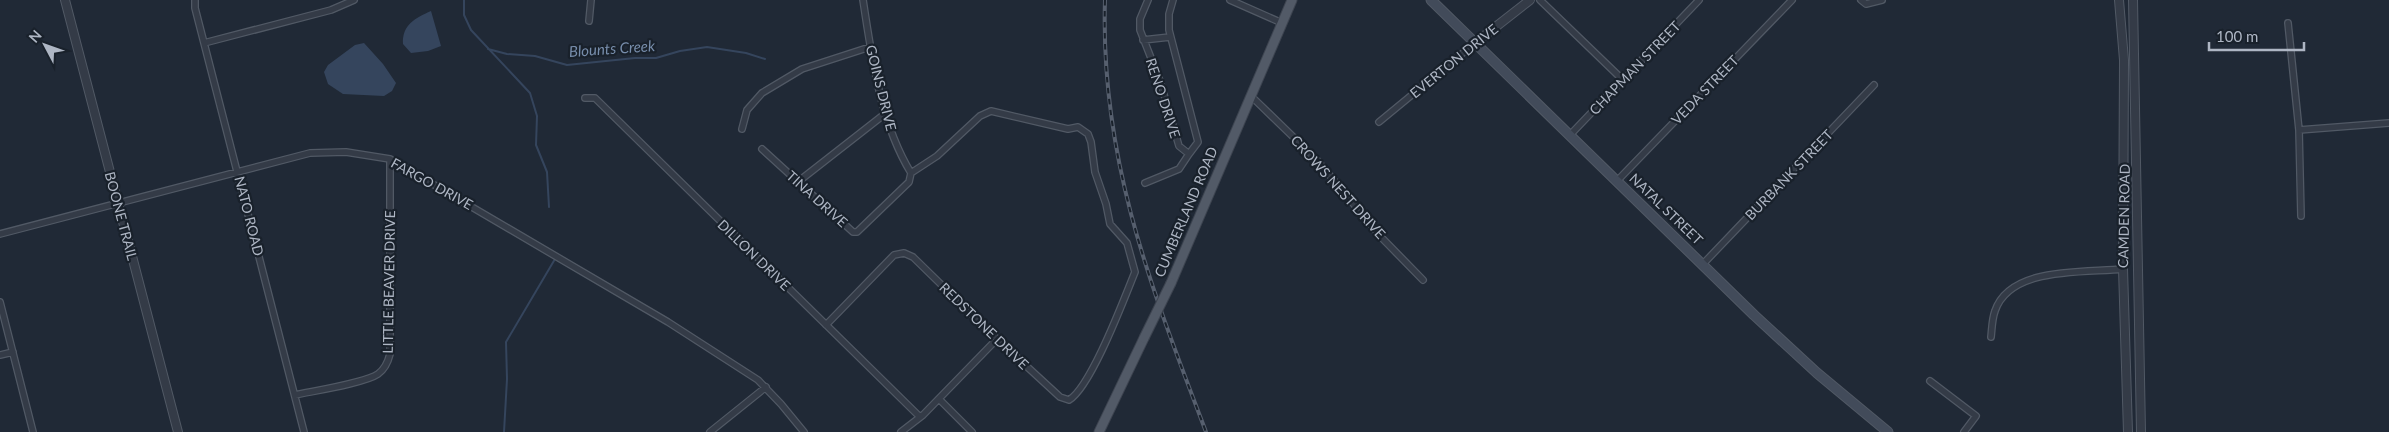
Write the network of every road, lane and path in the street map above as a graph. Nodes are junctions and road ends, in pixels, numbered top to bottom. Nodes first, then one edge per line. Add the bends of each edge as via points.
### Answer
1 (65, 0) edge
2 (195, 0) edge
3 (354, 0) edge
4 (591, 0) edge
5 (863, 0) edge
6 (1148, 0) edge
7 (1173, 0) edge
8 (1230, 0) edge
9 (1292, 0) edge
10 (1431, 0) edge
11 (1530, 0) edge
12 (1540, 0) edge
13 (1688, 0) edge
14 (1699, 0) edge
15 (1792, 0) edge
16 (1861, 0) edge
17 (1882, 0) edge
18 (2119, 0) edge
19 (2133, 0) edge
20 (1694, 6) junction
21 (589, 21) dead end
22 (1282, 23) junction
23 (2288, 23) dead end
24 (1170, 37) junction
25 (1142, 40) junction
26 (1475, 43) junction
27 (204, 44) junction
28 (870, 47) junction
29 (1623, 80) junction
30 (1874, 85) dead end
31 (1252, 96) junction
32 (585, 98) dead end
33 (886, 113) junction
34 (1379, 122) dead end
35 (2389, 123) edge
36 (742, 129) dead end
37 (2299, 130) junction
38 (1570, 136) junction
39 (762, 149) dead end
40 (1189, 154) junction
41 (390, 159) junction
42 (238, 170) junction
43 (911, 173) junction
44 (799, 181) junction
45 (1617, 181) junction
46 (1146, 183) dead end
47 (118, 204) junction
48 (2301, 216) dead end
49 (0, 234) edge
50 (1704, 264) junction
51 (2123, 269) junction
52 (1423, 280) dead end
53 (0, 302) edge
54 (826, 325) junction
55 (1991, 337) dead end
56 (997, 340) junction
57 (13, 352) junction
58 (0, 355) edge
59 (1930, 381) dead end
60 (766, 387) junction
61 (295, 396) junction
62 (939, 399) junction
63 (920, 417) junction
64 (33, 432) edge
65 (178, 432) edge
66 (304, 432) edge
67 (710, 432) edge
68 (804, 432) edge
69 (901, 432) edge
70 (972, 432) edge
71 (1100, 432) edge
72 (1888, 432) edge
73 (1964, 432) edge
74 (2128, 432) edge
75 (2141, 432) edge

1 - 47 street, BOONE TRAIL
2 - 27 street, NATO ROAD
3 - 27 street via 331,10
4 - 21 street
5 - 28 street, GOINS DRIVE
6 - 25 street, RENO DRIVE via 1140,19
7 - 24 street, RENO DRIVE via 1169,14
8 - 22 street
9 - 22 main road, CUMBERLAND ROAD
10 - 26 main road, NATAL STREET
11 - 26 street, EVERTON DRIVE
12 - 29 street
13 - 20 street
14 - 20 street, CHAPMAN STREET
15 - 45 street, VEDA STREET
16 - 17 street via 1866,4
18 - 51 street, CAMDEN ROAD via 2124,66
19 - 75 street, CAMDEN ROAD
20 - 29 street, CHAPMAN STREET
22 - 31 main road, CUMBERLAND ROAD
23 - 37 street
24 - 25 street
24 - 40 street, RENO DRIVE via 1198,142
25 - 40 street, RENO DRIVE via 1160,80 1179,146
26 - 34 street, EVERTON DRIVE
26 - 38 main road, NATAL STREET
27 - 42 street, NATO ROAD
28 - 33 street, GOINS DRIVE
28 - 36 street via 802,69 762,93 747,110
29 - 38 street, CHAPMAN STREET
30 - 50 street, BURBANK STREET
31 - 52 street, CROWS NEST DRIVE via 1317,160 1381,237
31 - 71 main road, CUMBERLAND ROAD, bridge via 1171,282
32 - 54 street, DILLON DRIVE via 595,98
33 - 43 street, GOINS DRIVE
33 - 44 street
35 - 37 street
37 - 48 street
38 - 45 main road, NATAL STREET
39 - 44 street, TINA DRIVE
40 - 46 street via 1180,169
41 - 42 street, FARGO DRIVE via 346,152 310,153
41 - 60 street, FARGO DRIVE via 668,322
41 - 61 street, LITTLE BEAVER DRIVE via 388,361 383,370 371,378
42 - 47 street, FARGO DRIVE
42 - 61 street, NATO ROAD
43 - 44 street, TINA DRIVE via 909,182 857,232 853,232
43 - 56 street, REDSTONE DRIVE via 937,156 980,116 991,111 1068,129 1078,127 1088,134 1110,224 1127,243 1136,272 1087,378 1077,395 1069,400 1060,398
45 - 50 main road, NATAL STREET
47 - 49 street, FARGO DRIVE
47 - 65 street, BOONE TRAIL
50 - 72 main road, NATAL STREET via 1817,373
51 - 55 street via 2055,274 2012,287 1996,309
51 - 74 street, CAMDEN ROAD
53 - 57 street
54 - 56 street, REDSTONE DRIVE via 894,255 904,253 913,257
54 - 63 street, DILLON DRIVE
56 - 62 street
57 - 58 street
57 - 64 street
59 - 73 street via 1976,416
60 - 67 street
60 - 68 street, FARGO DRIVE
61 - 66 street, NATO ROAD
62 - 63 street
62 - 70 street
63 - 69 street

